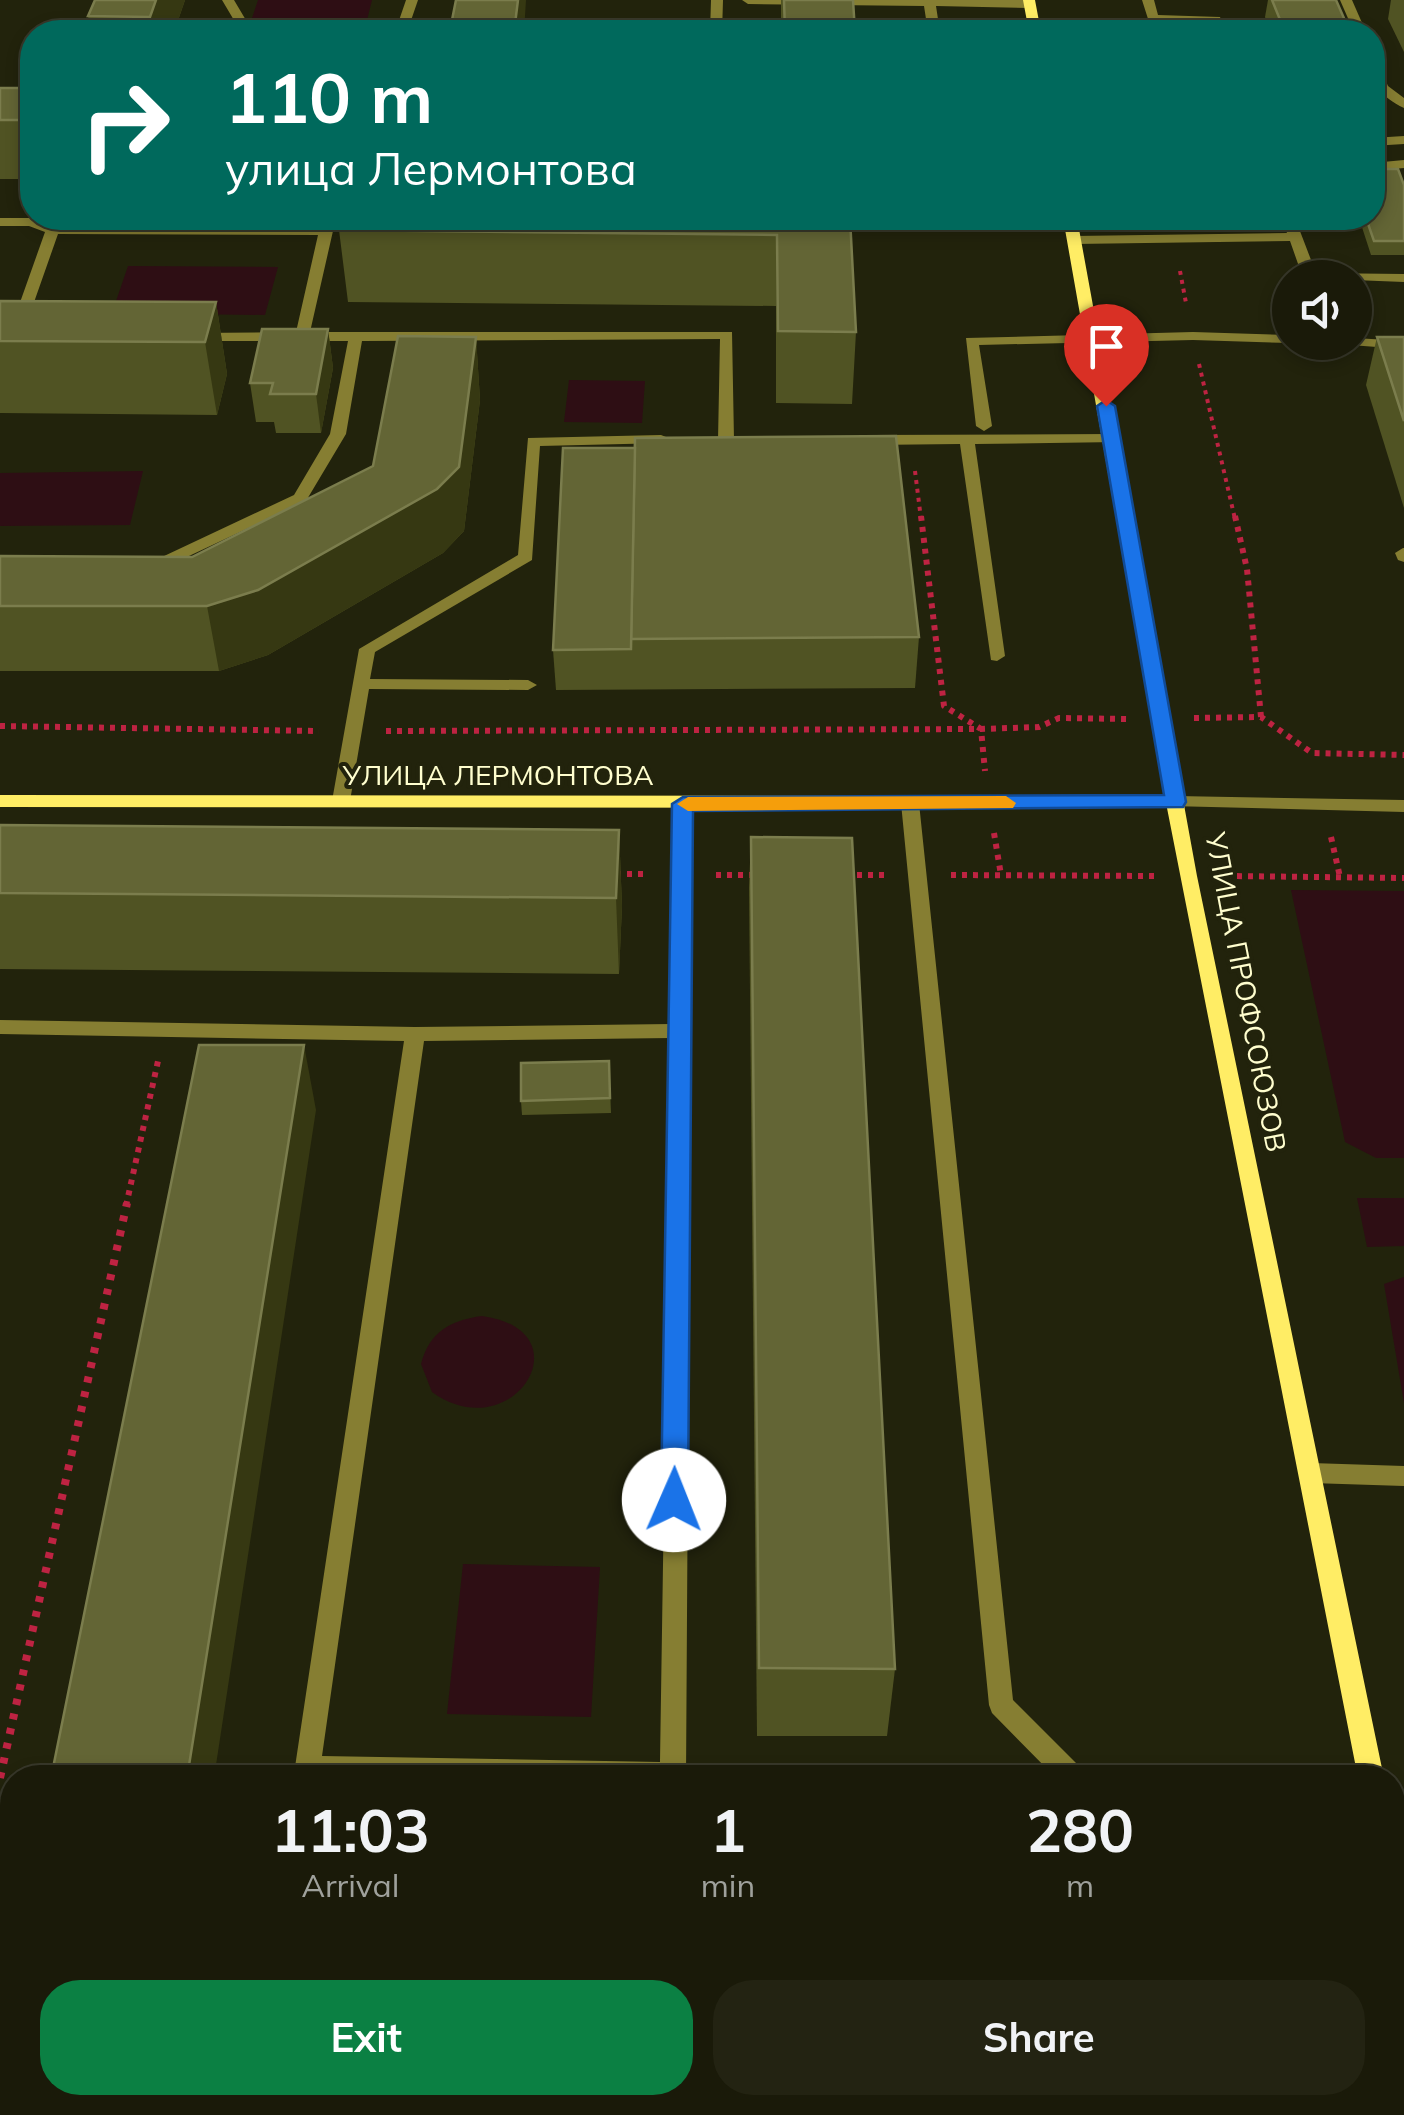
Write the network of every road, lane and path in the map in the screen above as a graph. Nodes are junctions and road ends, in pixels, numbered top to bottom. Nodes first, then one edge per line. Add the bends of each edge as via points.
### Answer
1 (748, 0) edge
2 (929, 1) edge
3 (1029, 2) edge
4 (1400, 140) edge
5 (1404, 162) edge
6 (54, 230) joint
7 (1072, 230) edge
8 (1092, 230) edge
9 (1292, 230) edge
10 (1294, 237) junction
11 (1173, 238) junction
12 (1303, 260) edge
13 (1372, 278) edge
14 (1404, 278) edge
15 (356, 335) junction
16 (302, 336) junction
17 (1193, 336) junction
18 (168, 337) edge
19 (34, 338) edge
20 (1093, 338) junction
21 (1272, 339) edge
22 (1372, 343) edge
23 (1404, 346) edge
24 (984, 426) dead end
25 (1112, 439) junction
26 (688, 440) edge
27 (707, 440) edge
28 (726, 440) junction
29 (745, 440) edge
30 (856, 440) edge
31 (911, 440) junction
32 (968, 440) junction
33 (125, 572) edge
34 (997, 656) dead end
35 (361, 684) junction
36 (528, 685) dead end
37 (1261, 717) junction
38 (1158, 719) junction
39 (0, 726) edge
40 (980, 729) junction
41 (352, 732) junction
42 (1404, 755) edge
43 (0, 801) edge
44 (341, 801) junction
45 (1176, 802) junction
46 (988, 803) junction
47 (683, 804) junction
48 (910, 804) junction
49 (1404, 806) edge
50 (1001, 875) dead end
51 (0, 1026) edge
52 (165, 1030) junction
53 (681, 1031) junction
54 (415, 1034) junction
55 (1311, 1473) junction
56 (1404, 1476) edge
57 (3, 1765) edge
58 (308, 1765) edge
59 (672, 1765) edge
60 (1061, 1765) edge
61 (1369, 1765) edge

1 - 2 lane
2 - 3 lane
4 - 5 lane
6 - 16 lane via 326,231
6 - 19 lane via 14,338
7 - 20 main road, УЛИЦА ПРОФСОЮЗОВ
8 - 11 lane
9 - 10 lane
10 - 11 lane
10 - 12 lane
11 - 17 path
13 - 14 lane
15 - 16 lane
15 - 28 lane via 728,335
15 - 33 lane via 338,434 300,498 142,572
16 - 18 lane
17 - 20 lane
17 - 21 lane
17 - 37 path via 1247,570
20 - 24 lane via 971,341
20 - 25 main road, УЛИЦА ПРОФСОЮЗОВ
22 - 23 lane
25 - 32 lane
25 - 38 main road, УЛИЦА ПРОФСОЮЗОВ
26 - 35 lane via 532,441 526,557 368,650
27 - 28 lane
28 - 29 lane
30 - 31 lane
31 - 32 lane
31 - 40 path via 944,706
32 - 34 lane
35 - 36 lane
35 - 41 lane
37 - 38 path
37 - 42 path via 1312,753
38 - 40 path via 1059,718 1039,727
38 - 45 main road, УЛИЦА ПРОФСОЮЗОВ
39 - 41 path
40 - 41 path
40 - 46 path
41 - 44 lane
43 - 44 main road, УЛИЦА ЛЕРМОНТОВА
44 - 47 main road, УЛИЦА ЛЕРМОНТОВА
45 - 46 main road, УЛИЦА ЛЕРМОНТОВА
45 - 49 lane
45 - 55 main road, УЛИЦА ПРОФСОЮЗОВ
46 - 48 main road, УЛИЦА ЛЕРМОНТОВА
46 - 50 path
47 - 48 main road, УЛИЦА ЛЕРМОНТОВА
47 - 53 lane
48 - 60 lane via 1002,1704
51 - 52 lane
52 - 54 lane
52 - 57 path
53 - 54 lane
53 - 59 lane
54 - 58 lane
55 - 56 lane
55 - 61 main road, УЛИЦА ПРОФСОЮЗОВ

